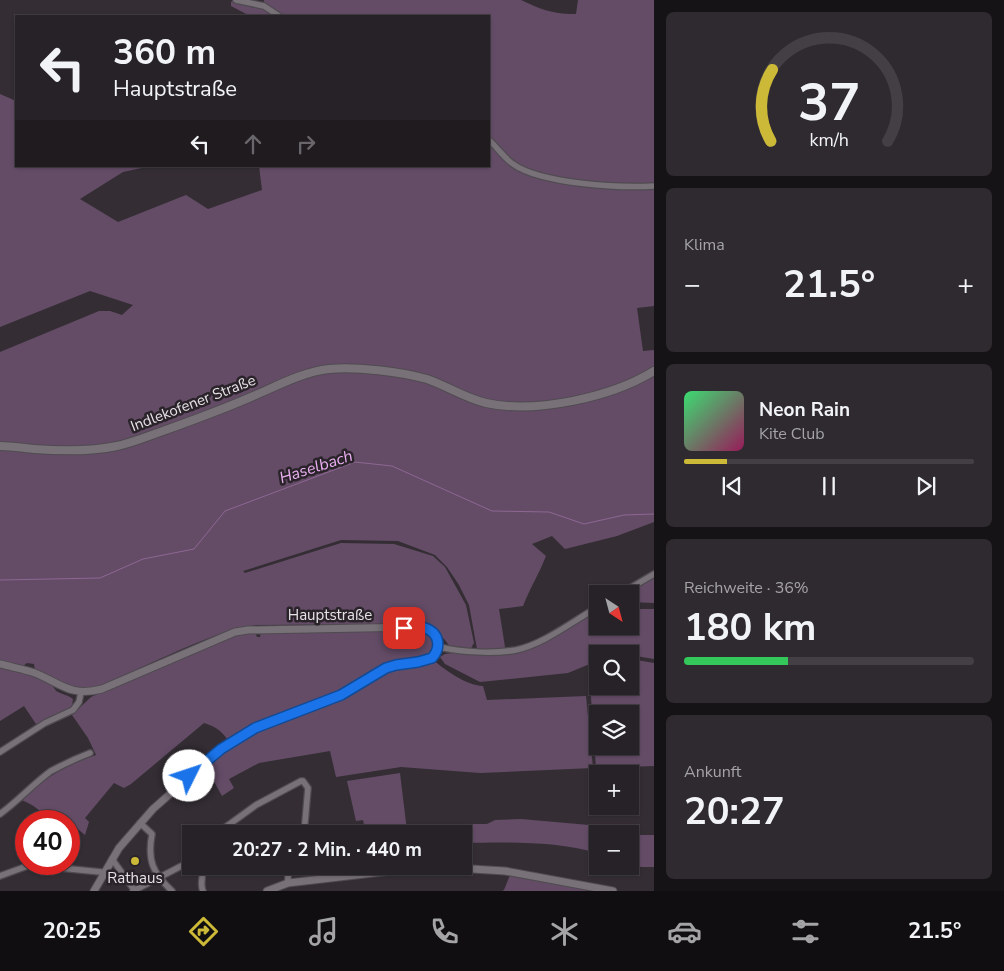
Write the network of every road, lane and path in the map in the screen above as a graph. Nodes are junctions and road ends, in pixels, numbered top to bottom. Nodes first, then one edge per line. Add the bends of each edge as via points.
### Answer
1 (236, 0) edge
2 (277, 15) edge
3 (490, 141) edge
4 (654, 186) edge
5 (654, 371) edge
6 (0, 446) edge
7 (654, 574) edge
8 (635, 585) edge
9 (589, 612) edge
10 (439, 647) junction
11 (0, 664) edge
12 (81, 692) junction
13 (0, 752) edge
14 (90, 753) dead end
15 (0, 814) edge
16 (140, 823) junction
17 (228, 825) edge
18 (305, 825) edge
19 (112, 859) junction
20 (182, 866) edge
21 (105, 874) junction
22 (202, 875) edge
23 (288, 875) edge
24 (0, 876) edge
25 (160, 878) junction
26 (288, 884) junction
27 (94, 891) edge
28 (134, 891) edge
29 (172, 891) edge
30 (203, 891) edge
31 (267, 891) edge
32 (613, 891) edge

1 - 2 street via 264,6
3 - 4 street via 513,164 529,172 604,186
5 - 6 main road, Indlekofener Straße via 616,390 530,406 487,403 427,380 393,372 330,369 287,381 206,416 117,446 67,451
7 - 8 street
9 - 10 street via 546,638 516,650 482,652
10 - 12 street, Hauptstraße via 432,632 426,628 248,630 235,632 102,689
10 - 16 street via 432,658 386,668 341,695 240,736 189,776
11 - 12 street, Hauptstraße via 34,673 66,689
12 - 13 street via 73,710 45,723
14 - 15 street via 51,772
16 - 19 street
16 - 25 street via 152,834 150,857
17 - 18 street via 256,805 301,781 308,788
19 - 21 street
19 - 28 street
20 - 25 street
21 - 24 street via 30,865
21 - 27 street
22 - 30 street
23 - 26 street
25 - 28 street
25 - 29 street
26 - 31 street
26 - 32 street via 434,867 505,871

